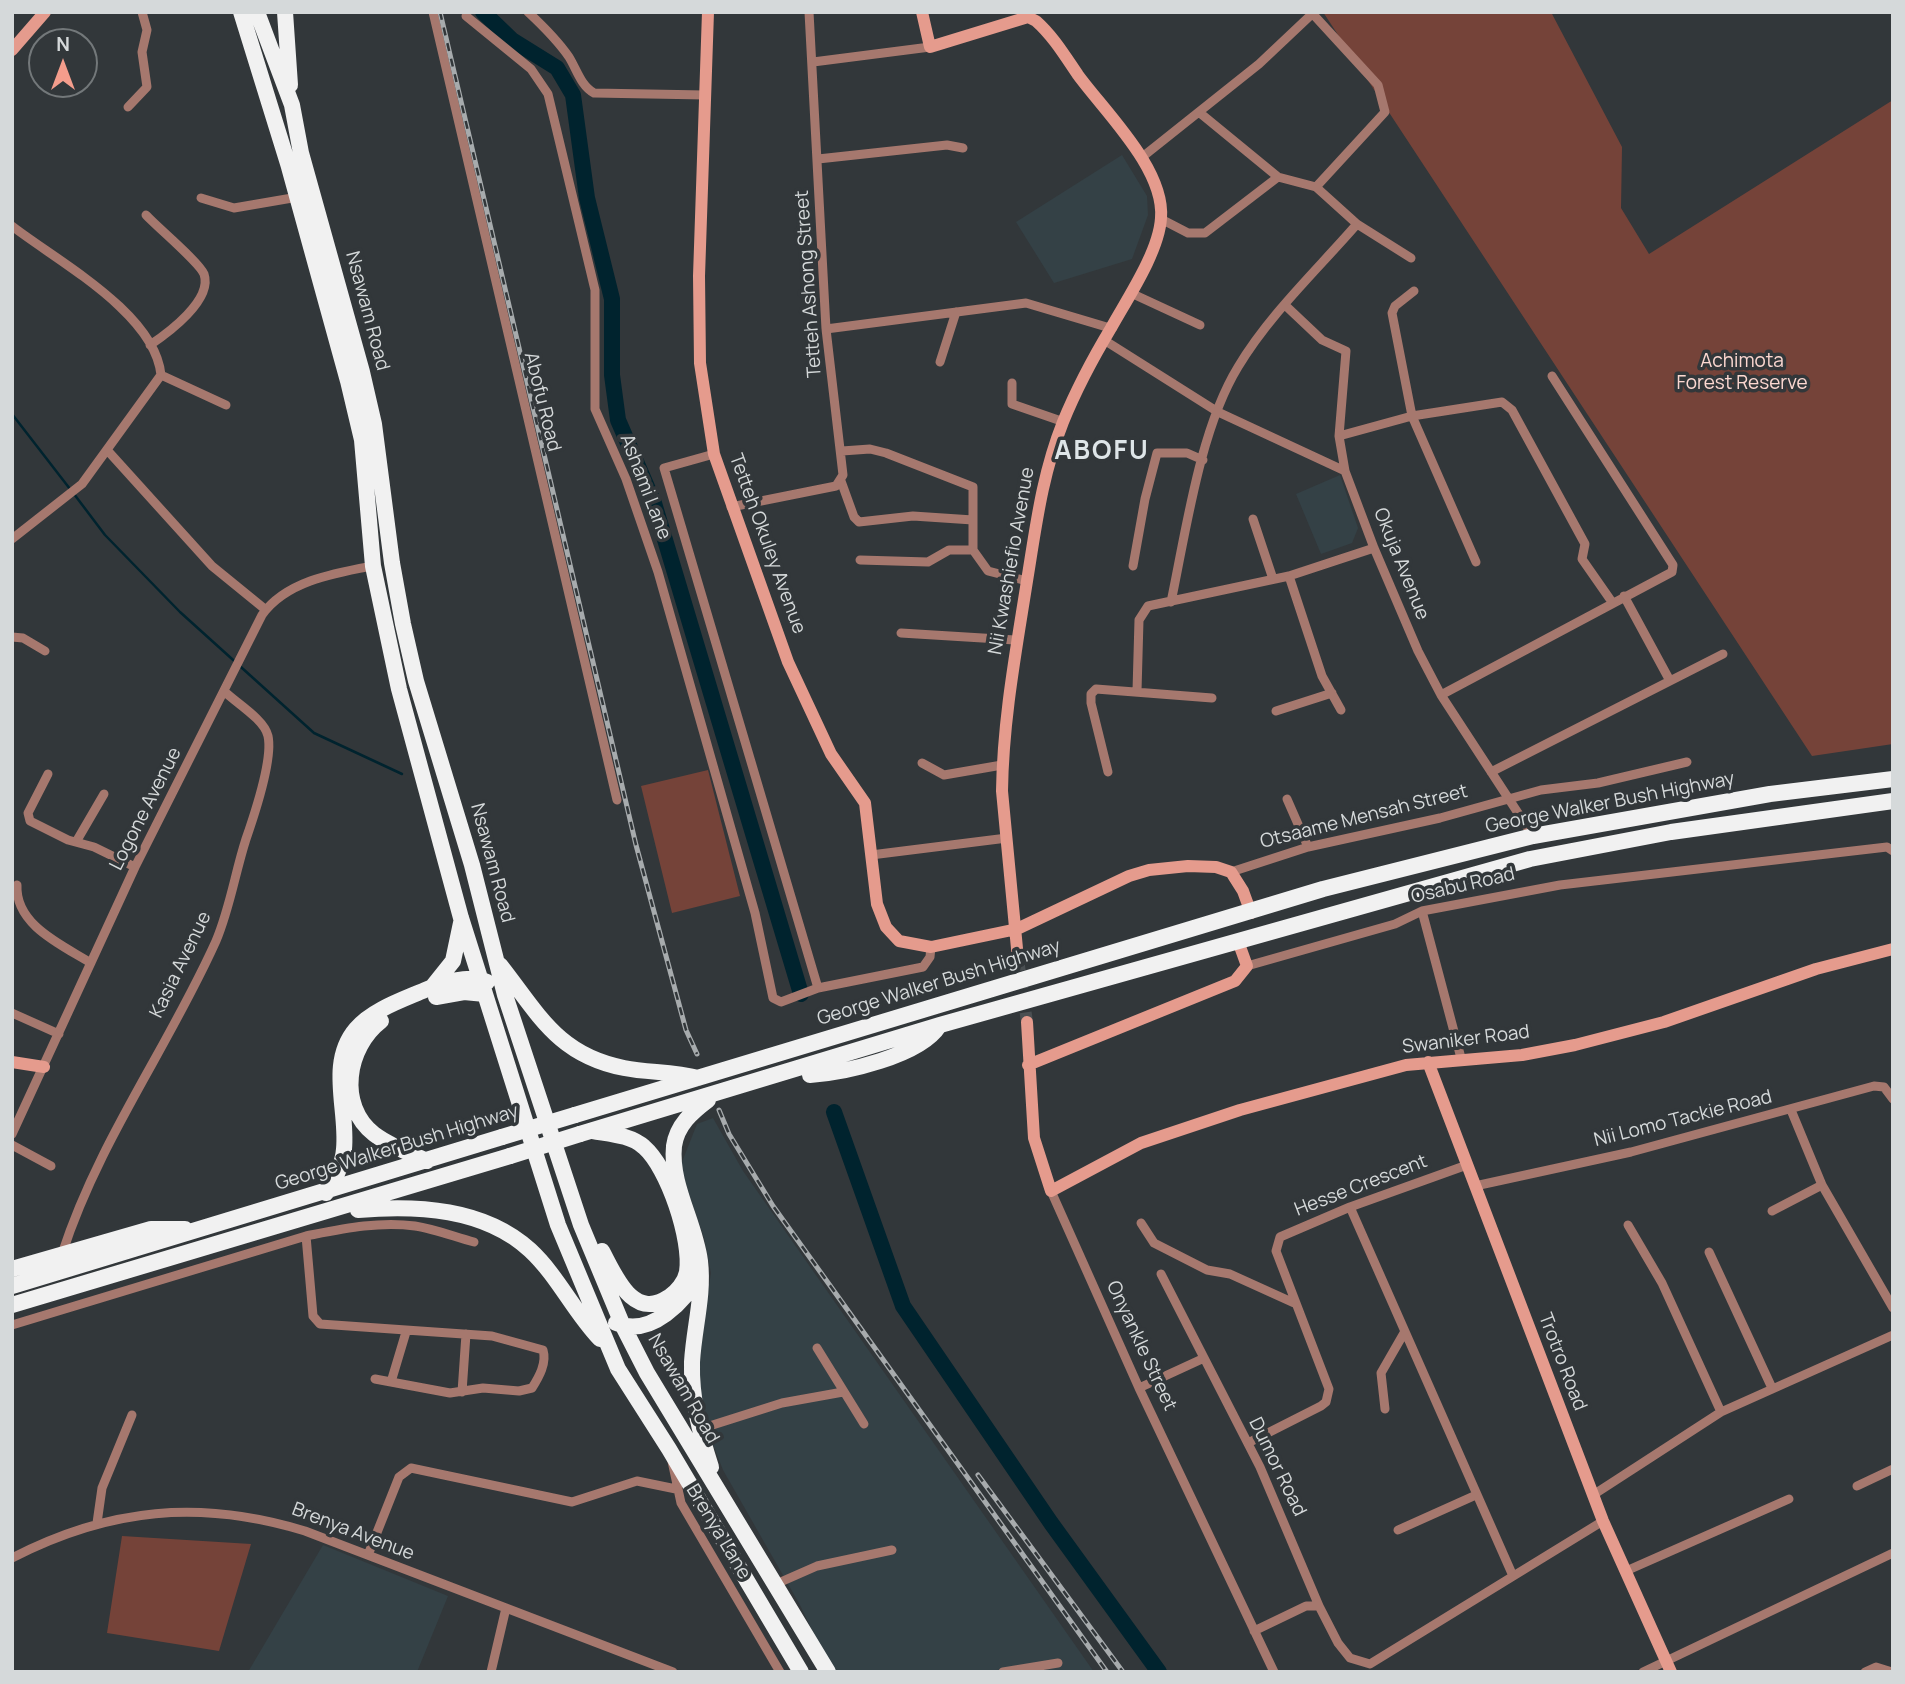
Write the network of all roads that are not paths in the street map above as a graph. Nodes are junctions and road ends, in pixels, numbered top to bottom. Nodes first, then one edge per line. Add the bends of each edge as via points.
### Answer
1 (45, 12) edge
2 (142, 12) edge
3 (241, 12) edge
4 (257, 12) edge
5 (285, 12) edge
6 (433, 12) edge
7 (528, 12) edge
8 (708, 12) edge
9 (809, 12) edge
10 (922, 12) edge
11 (1311, 13) edge
12 (1031, 15) edge
13 (466, 16) dead end
14 (930, 47) junction
15 (12, 51) edge
16 (813, 62) junction
17 (705, 95) junction
18 (292, 105) junction
19 (128, 107) dead end
20 (1200, 113) junction
21 (963, 148) dead end
22 (1141, 158) junction
23 (818, 159) junction
24 (1278, 177) junction
25 (1316, 187) junction
26 (298, 197) junction
27 (201, 198) dead end
28 (145, 215) dead end
29 (1161, 219) junction
30 (1357, 224) junction
31 (12, 226) edge
32 (1411, 258) dead end
33 (1414, 291) dead end
34 (1133, 294) junction
35 (1286, 306) junction
36 (956, 312) junction
37 (1200, 325) dead end
38 (1110, 328) junction
39 (826, 329) junction
40 (1104, 341) junction
41 (150, 345) junction
42 (940, 362) dead end
43 (161, 374) junction
44 (1552, 376) dead end
45 (1012, 383) dead end
46 (226, 405) dead end
47 (1218, 412) junction
48 (1412, 416) junction
49 (1064, 422) junction
50 (1339, 436) junction
51 (842, 451) junction
52 (108, 452) junction
53 (714, 454) junction
54 (1203, 460) junction
55 (1345, 471) junction
56 (841, 481) junction
57 (731, 507) junction
58 (1253, 519) dead end
59 (973, 520) junction
60 (12, 539) edge
61 (1374, 548) junction
62 (973, 550) junction
63 (860, 560) dead end
64 (1476, 562) dead end
65 (392, 563) junction
66 (373, 566) junction
67 (1133, 566) dead end
68 (1289, 576) junction
69 (1273, 579) junction
70 (1027, 581) junction
71 (1624, 596) junction
72 (1171, 602) junction
73 (1612, 602) junction
74 (266, 610) junction
75 (901, 633) dead end
76 (12, 637) edge
77 (1015, 640) junction
78 (46, 651) dead end
79 (1723, 654) dead end
80 (1670, 679) junction
81 (224, 691) junction
82 (1137, 691) junction
83 (1332, 693) junction
84 (1441, 695) junction
85 (1212, 698) dead end
86 (1341, 710) dead end
87 (1276, 711) dead end
88 (1688, 762) dead end
89 (922, 763) dead end
90 (1002, 765) junction
91 (1893, 769) edge
92 (1108, 772) dead end
93 (1491, 772) junction
94 (48, 774) dead end
95 (1893, 779) edge
96 (104, 794) dead end
97 (1770, 794) junction
98 (1287, 799) dead end
99 (1508, 799) junction
100 (617, 800) dead end
101 (1893, 801) edge
102 (1893, 813) edge
103 (1768, 817) junction
104 (1533, 836) junction
105 (1007, 838) junction
106 (76, 842) junction
107 (1308, 847) junction
108 (1893, 851) edge
109 (871, 855) junction
110 (135, 867) junction
111 (1231, 872) junction
112 (17, 885) dead end
113 (1422, 911) junction
114 (1251, 913) junction
115 (461, 918) junction
116 (1017, 929) junction
117 (1238, 940) junction
118 (931, 947) junction
119 (1893, 948) edge
120 (494, 957) junction
121 (1018, 959) tunnel mouth
122 (91, 963) junction
123 (1247, 966) junction
124 (433, 986) junction
125 (483, 986) junction
126 (818, 988) junction
127 (505, 995) junction
128 (12, 1013) edge
129 (1027, 1022) tunnel mouth
130 (59, 1034) junction
131 (1461, 1058) junction
132 (12, 1062) edge
133 (1428, 1062) junction
134 (1028, 1065) junction
135 (44, 1067) junction
136 (698, 1078) junction
137 (715, 1094) junction
138 (1893, 1099) edge
139 (1791, 1110) junction
140 (586, 1133) junction
141 (12, 1134) edge
142 (12, 1145) edge
143 (427, 1161) junction
144 (1467, 1165) junction
145 (51, 1166) dead end
146 (1822, 1185) junction
147 (1475, 1186) junction
148 (1051, 1191) junction
149 (326, 1193) junction
150 (1350, 1207) junction
151 (1772, 1211) dead end
152 (331, 1212) junction
153 (1141, 1223) dead end
154 (558, 1225) junction
155 (582, 1225) junction
156 (1628, 1225) dead end
157 (198, 1230) junction
158 (306, 1236) junction
159 (474, 1242) dead end
160 (1709, 1251) dead end
161 (62, 1254) junction
162 (12, 1269) edge
163 (701, 1271) junction
164 (1161, 1274) dead end
165 (12, 1286) edge
166 (1294, 1303) junction
167 (12, 1305) edge
168 (1893, 1308) edge
169 (12, 1325) edge
170 (623, 1326) junction
171 (406, 1332) junction
172 (1404, 1333) junction
173 (466, 1334) junction
174 (1893, 1335) edge
175 (608, 1348) junction
176 (817, 1348) dead end
177 (1202, 1359) junction
178 (375, 1379) dead end
179 (391, 1382) junction
180 (1139, 1388) junction
181 (1772, 1388) junction
182 (462, 1392) junction
183 (843, 1392) junction
184 (1385, 1409) dead end
185 (1721, 1412) junction
186 (132, 1415) dead end
187 (864, 1424) dead end
188 (700, 1429) junction
189 (1248, 1443) junction
190 (670, 1449) junction
191 (1893, 1469) edge
192 (1857, 1486) dead end
193 (676, 1489) junction
194 (720, 1492) junction
195 (1476, 1495) junction
196 (1593, 1495) junction
197 (1789, 1499) dead end
198 (1603, 1521) junction
199 (97, 1522) junction
200 (1398, 1530) dead end
201 (892, 1550) dead end
202 (1893, 1553) edge
203 (368, 1555) junction
204 (12, 1558) edge
205 (1626, 1571) junction
206 (1513, 1576) junction
207 (776, 1584) junction
208 (1319, 1606) junction
209 (506, 1608) junction
210 (1254, 1631) junction
211 (1058, 1663) dead end
212 (1669, 1666) edge
213 (491, 1672) edge
214 (673, 1672) edge
215 (780, 1672) edge
216 (801, 1672) edge
217 (828, 1672) edge
218 (1003, 1672) edge
219 (1274, 1672) edge
220 (1643, 1672) edge
221 (1865, 1672) edge
222 (1892, 1672) edge

1 - 15 street
2 - 19 street via 146,88
3 - 26 highway, Nsawam Road
4 - 18 highway, Nsawam Road
5 - 18 highway
6 - 100 street, Abofu Road
7 - 17 street via 594,93
8 - 17 street, Tetteh Okuley Avenue
9 - 16 street, Tetteh Ashong Street
10 - 14 street
11 - 20 street
11 - 25 street via 1378,85 1385,112
12 - 14 street
12 - 22 street
13 - 126 street, Ashami Lane via 531,69 548,94 595,290 595,408 659,572 755,913 773,998 781,1002
14 - 16 street
16 - 23 street, Tetteh Ashong Street
17 - 53 street, Tetteh Okuley Avenue via 700,363
18 - 65 highway, Nsawam Road via 374,424
20 - 22 street
20 - 24 street
21 - 23 street via 947,145
22 - 29 street via 1159,196
23 - 39 street, Tetteh Ashong Street
24 - 25 street
24 - 29 street via 1205,233 1188,233
25 - 30 street
26 - 27 street via 234,208
26 - 66 highway, Nsawam Road via 362,440
28 - 41 street via 200,269 205,287 197,304
29 - 34 street, Nii Kwashiefio Avenue
30 - 32 street
30 - 35 street
31 - 41 street via 118,304
33 - 48 street via 1392,313
34 - 37 street
34 - 38 street, Nii Kwashiefio Avenue
35 - 47 street via 1237,368
35 - 50 street, Okuja Avenue via 1322,340 1346,351
36 - 38 street via 1026,303
36 - 39 street
36 - 42 street
38 - 40 street, Nii Kwashiefio Avenue
39 - 51 street, Tetteh Ashong Street
40 - 47 street
40 - 49 street, Nii Kwashiefio Avenue
41 - 43 street
43 - 46 street
43 - 52 street
44 - 71 street via 1674,565 1667,576
45 - 49 street via 1013,404
47 - 54 street
47 - 55 street
48 - 50 street
48 - 64 street
48 - 73 street via 1497,402 1507,406 1585,544 1582,559
49 - 70 street, Nii Kwashiefio Avenue via 1044,477
50 - 55 street, Okuja Avenue
51 - 56 street, Tetteh Ashong Street
51 - 59 street via 886,453 973,487
52 - 60 street via 82,484
52 - 74 street via 212,566
53 - 57 street, Tetteh Okuley Avenue
53 - 126 street via 664,468
54 - 67 street via 1187,453 1157,453
54 - 72 street
55 - 61 street, Okuja Avenue
56 - 57 street via 836,486
56 - 59 street via 859,522 913,516
57 - 109 street, Tetteh Okuley Avenue via 814,720 865,803
58 - 69 street
59 - 62 street
61 - 68 street
61 - 84 street, Okuja Avenue
62 - 63 street via 948,550 928,562
62 - 70 street via 988,571
65 - 66 highway
65 - 120 highway, Nsawam Road via 416,681 472,865
66 - 74 street, Logone Avenue via 302,584
66 - 115 highway, Nsawam Road via 399,689
68 - 69 street
68 - 83 street via 1322,676
69 - 72 street
70 - 77 street, Nii Kwashiefio Avenue
71 - 73 street
71 - 80 street
72 - 82 street via 1148,606 1142,612
73 - 84 street
74 - 81 street, Logone Avenue
75 - 77 street
76 - 78 street
77 - 90 street, Nii Kwashiefio Avenue
79 - 80 street
80 - 93 street
81 - 110 street, Logone Avenue
81 - 161 street, Kasia Avenue via 263,727 268,741 261,788 233,893 208,957 121,1115
82 - 85 street
82 - 92 street via 1100,688 1091,694
83 - 86 street
83 - 87 street
84 - 93 street, Okuja Avenue
88 - 99 street, Otsaame Mensah Street
89 - 90 street via 944,775
90 - 105 street, Nii Kwashiefio Avenue
91 - 97 highway
93 - 99 street, Okuja Avenue
94 - 106 street via 28,818
95 - 97 highway, George Walker Bush Highway
96 - 106 street
97 - 104 highway, George Walker Bush Highway
98 - 107 street
99 - 104 street, Okuja Avenue
99 - 107 street, Otsaame Mensah Street
101 - 103 highway, George Walker Bush Highway
102 - 103 highway
103 - 117 highway, George Walker Bush Highway via 1530,859
104 - 114 highway, George Walker Bush Highway
105 - 109 street
105 - 116 street, Nii Kwashiefio Avenue
106 - 110 street
107 - 111 street, Otsaame Mensah Street
108 - 113 street, Osabu Road via 1887,847 1560,884
109 - 118 street, Tetteh Okuley Avenue via 877,904 886,927 899,941
110 - 122 street, Logone Avenue
111 - 114 street
111 - 116 street, Otsaame Mensah Street via 1188,866 1149,870
112 - 122 street via 19,906 41,931
113 - 123 street, Osabu Road via 1395,925
113 - 131 street
114 - 136 highway, George Walker Bush Highway via 994,986
115 - 124 highway via 453,961
115 - 125 highway, Nsawam Road
116 - 118 street, Tetteh Okuley Avenue
116 - 121 street, Nii Kwashiefio Avenue
117 - 123 street
117 - 137 highway, George Walker Bush Highway via 940,1025 932,1038 919,1046 882,1059 816,1074 790,1073
118 - 126 street via 923,967
119 - 131 street, Swaniker Road via 1816,969 1664,1022 1522,1055
120 - 127 highway, Nsawam Road
120 - 136 highway via 536,1014 569,1047 623,1068
122 - 130 street, Logone Avenue
123 - 134 street, Osabu Road via 1235,981
124 - 125 highway
124 - 149 highway via 385,1008 357,1028 346,1044 340,1071 344,1151
125 - 127 highway
125 - 143 highway via 391,1013 371,1028 355,1051 352,1100 365,1125 393,1146
125 - 154 highway, Nsawam Road
127 - 155 highway, Nsawam Road
128 - 130 street
129 - 134 street, Onyankle Street
130 - 135 street, Logone Avenue
131 - 133 street, Swaniker Road
132 - 135 street
133 - 144 street, Trotro Road
133 - 148 street, Swaniker Road via 1180,1129 1141,1143
134 - 148 street, Onyankle Street via 1034,1138
135 - 141 street, Logone Avenue
136 - 143 highway, George Walker Bush Highway, bridge
137 - 140 highway
137 - 163 highway via 686,1119 675,1143 675,1171
138 - 139 street, Nii Lomo Tackie Road via 1884,1087 1874,1086
139 - 146 street
139 - 147 street, Nii Lomo Tackie Road
140 - 152 highway, bridge
140 - 155 highway via 630,1138 653,1158 678,1212 687,1256 684,1282 663,1301 638,1303 621,1286
142 - 145 street
143 - 149 highway, George Walker Bush Highway
144 - 147 street, Trotro Road
144 - 150 street, Hesse Crescent
146 - 151 street
146 - 168 street
147 - 196 street, Trotro Road
148 - 180 street, Onyankle Street
149 - 157 highway, George Walker Bush Highway
150 - 166 street, Hesse Crescent via 1279,1239 1276,1251
150 - 172 street
152 - 167 highway
152 - 175 highway via 435,1208 510,1235 531,1251
153 - 166 street via 1154,1243
154 - 170 highway via 577,1248 609,1317
154 - 175 highway, Nsawam Road
155 - 170 highway, Nsawam Road
156 - 185 street via 1662,1283
157 - 161 highway via 151,1229
157 - 165 highway, George Walker Bush Highway
158 - 159 street via 380,1224 416,1226
158 - 169 street
158 - 171 street via 317,1323
160 - 181 street
161 - 162 highway
163 - 170 highway via 689,1295 667,1313 641,1326
163 - 188 highway via 702,1298 692,1362
164 - 177 street, Dumor Road
166 - 189 street, Hesse Crescent via 1329,1389 1328,1397 1321,1406
170 - 194 highway, Nsawam Road
171 - 173 street
171 - 179 street
172 - 184 street via 1381,1373
172 - 195 street
173 - 182 street
173 - 182 street via 492,1336 544,1354 532,1388
174 - 181 street
175 - 190 highway, Nsawam Road
176 - 183 street
177 - 180 street
177 - 189 street, Dumor Road
178 - 179 street
179 - 182 street
180 - 210 street, Onyankle Street
181 - 185 street
183 - 187 street
183 - 188 street via 782,1403
185 - 196 street
186 - 199 street via 102,1488
188 - 194 highway
189 - 208 street, Dumor Road
190 - 193 street
190 - 216 highway, Nsawam Road
191 - 192 street
193 - 203 street, Brenya Lane via 637,1481 572,1502 419,1469 405,1470
193 - 215 street, Brenya Lane
194 - 207 highway, Nsawam Road
195 - 200 street
195 - 206 street
196 - 198 street, Trotro Road
197 - 205 street
198 - 205 street, Trotro Road
198 - 206 street
199 - 203 street, Brenya Avenue via 157,1513 227,1513 265,1518
199 - 204 street, Brenya Avenue
201 - 207 street via 817,1566
202 - 212 street
203 - 209 street, Brenya Avenue
205 - 212 street, Trotro Road
206 - 208 street, Dumor Road via 1370,1664 1350,1658
207 - 217 highway, Nsawam Road
208 - 210 street via 1306,1606
209 - 213 street
209 - 214 street, Brenya Avenue
210 - 219 street, Onyankle Street
211 - 218 street
212 - 220 street
221 - 222 street via 1876,1667

